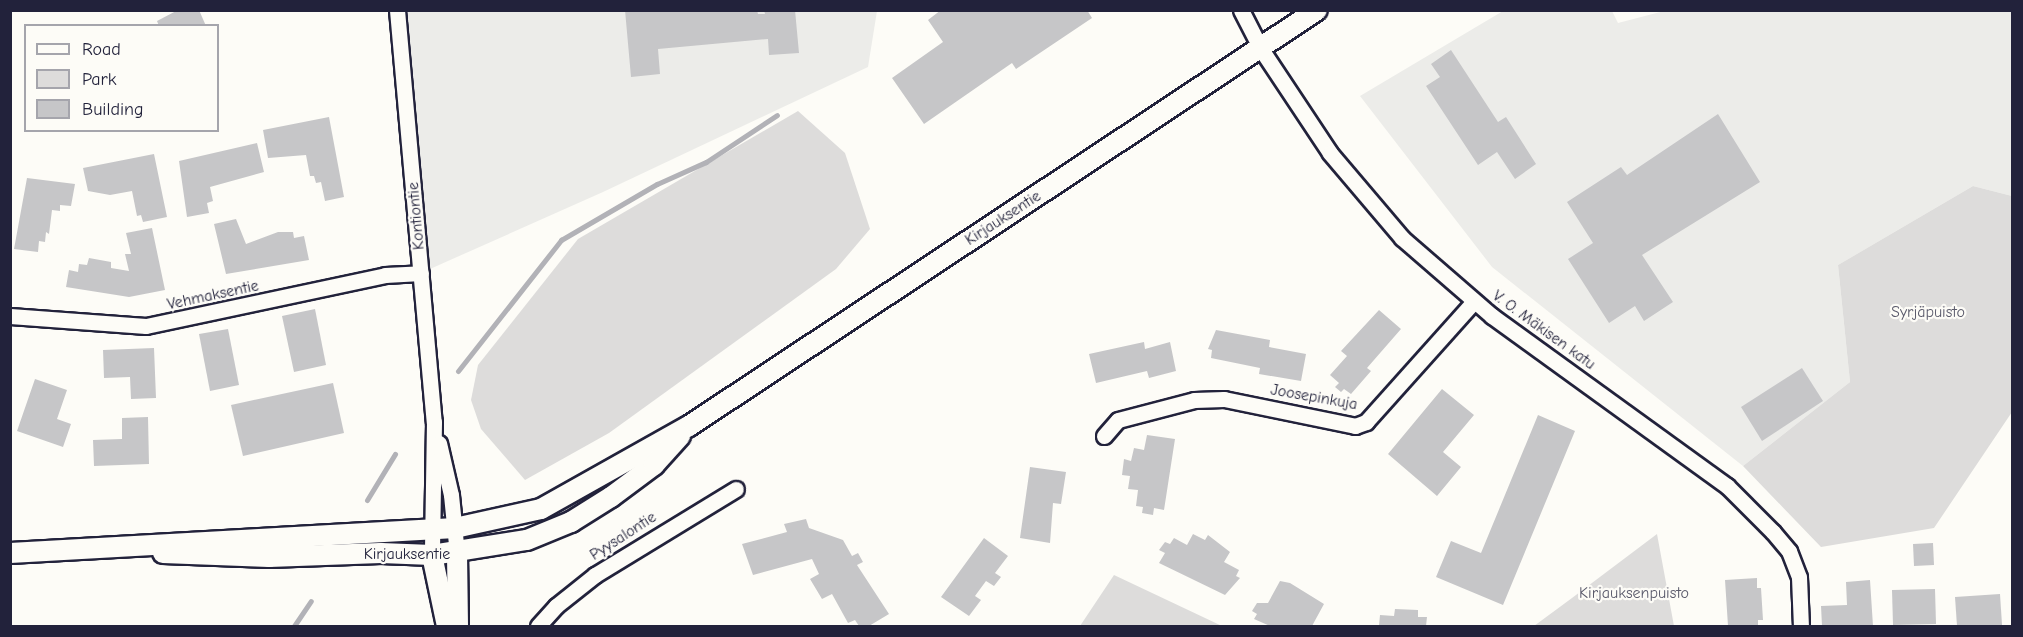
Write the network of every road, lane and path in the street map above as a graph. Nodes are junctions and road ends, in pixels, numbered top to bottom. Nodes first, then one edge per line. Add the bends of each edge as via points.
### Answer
1 (397, 10) edge
2 (1241, 10) edge
3 (1317, 10) edge
4 (1261, 48) junction
5 (421, 273) junction
6 (1474, 301) junction
7 (10, 316) edge
8 (434, 422) junction
9 (689, 426) junction
10 (1104, 436) dead end
11 (736, 489) dead end
12 (431, 528) junction
13 (455, 528) junction
14 (122, 549) junction
15 (10, 553) edge
16 (457, 554) junction
17 (432, 555) junction
18 (447, 627) edge
19 (458, 627) edge
20 (538, 627) edge
21 (1801, 627) edge

1 - 5 street, Kontiontie
2 - 4 street, V. O. Mäkisen katu
3 - 4 street, Kirjauksentie
4 - 6 street, V. O. Mäkisen katu via 1330,153 1402,238
4 - 9 street, Kirjauksentie
5 - 7 street, Vehmaksentie via 385,275 146,326
5 - 8 street, Kontiontie
6 - 10 street, Joosepinkuja via 1366,422 1354,426 1224,399 1194,400 1118,420
6 - 21 street, V. O. Mäkisen katu via 1727,486 1755,513 1789,551 1798,577
8 - 12 street, Kontiontie
8 - 13 street, Kontiontie
9 - 13 street, Kirjauksentie via 541,509
9 - 16 street, Kirjauksentie via 654,465 571,522 527,540
11 - 20 street, Pyysalontie via 595,575 556,606
12 - 13 street, Kirjauksentie
12 - 14 street, Kirjauksentie
12 - 17 street, Kontiontie
13 - 16 street, Kontiontie
14 - 15 street, Kirjauksentie
14 - 17 street, Kirjauksentie via 269,558
16 - 17 street, Kirjauksentie
16 - 19 street, Kontiontie
17 - 18 street, Kontiontie

